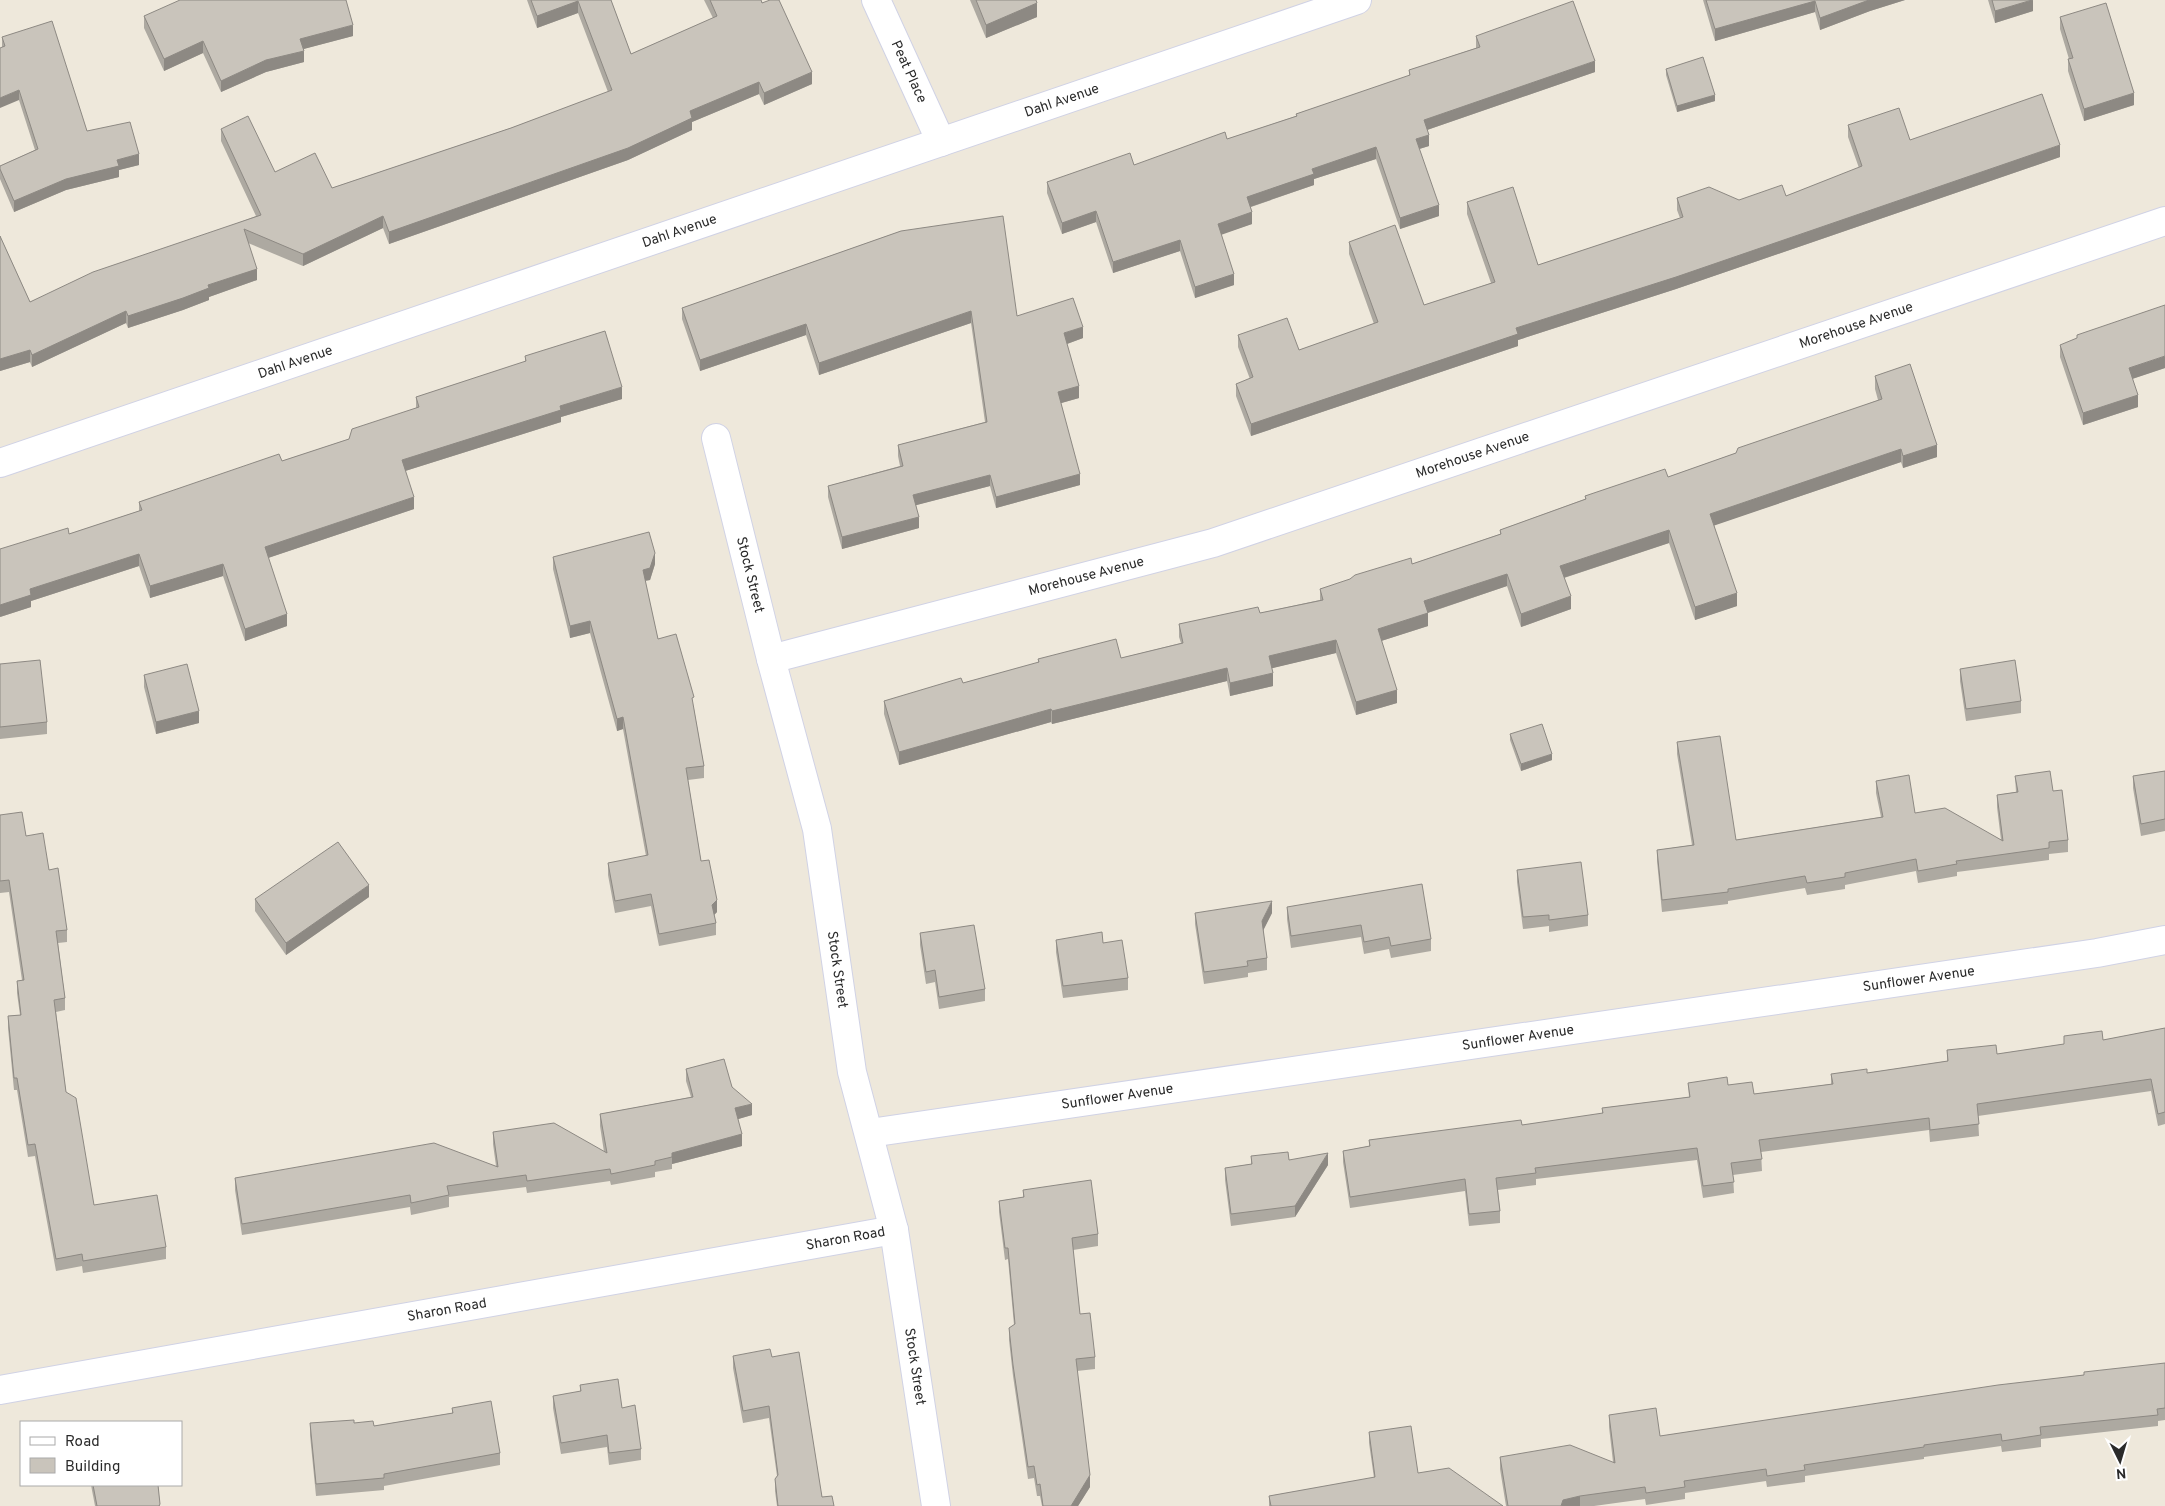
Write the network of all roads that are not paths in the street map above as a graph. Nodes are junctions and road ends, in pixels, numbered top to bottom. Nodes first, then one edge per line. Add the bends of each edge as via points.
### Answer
1 (876, 0) edge
2 (1357, 0) edge
3 (941, 142) junction
4 (2165, 221) edge
5 (716, 438) dead end
6 (0, 463) edge
7 (771, 659) junction
8 (2165, 940) edge
9 (870, 1133) junction
10 (894, 1230) junction
11 (0, 1390) edge
12 (936, 1506) edge

1 - 3 street, Peat Place
2 - 3 street, Dahl Avenue
3 - 6 street, Dahl Avenue
4 - 7 street, Morehouse Avenue via 1213,543
5 - 7 street, Stock Street
7 - 9 street, Stock Street via 817,829 852,1072
8 - 9 street, Sunflower Avenue via 2087,955
9 - 10 street, Stock Street
10 - 11 street, Sharon Road
10 - 12 street, Stock Street

